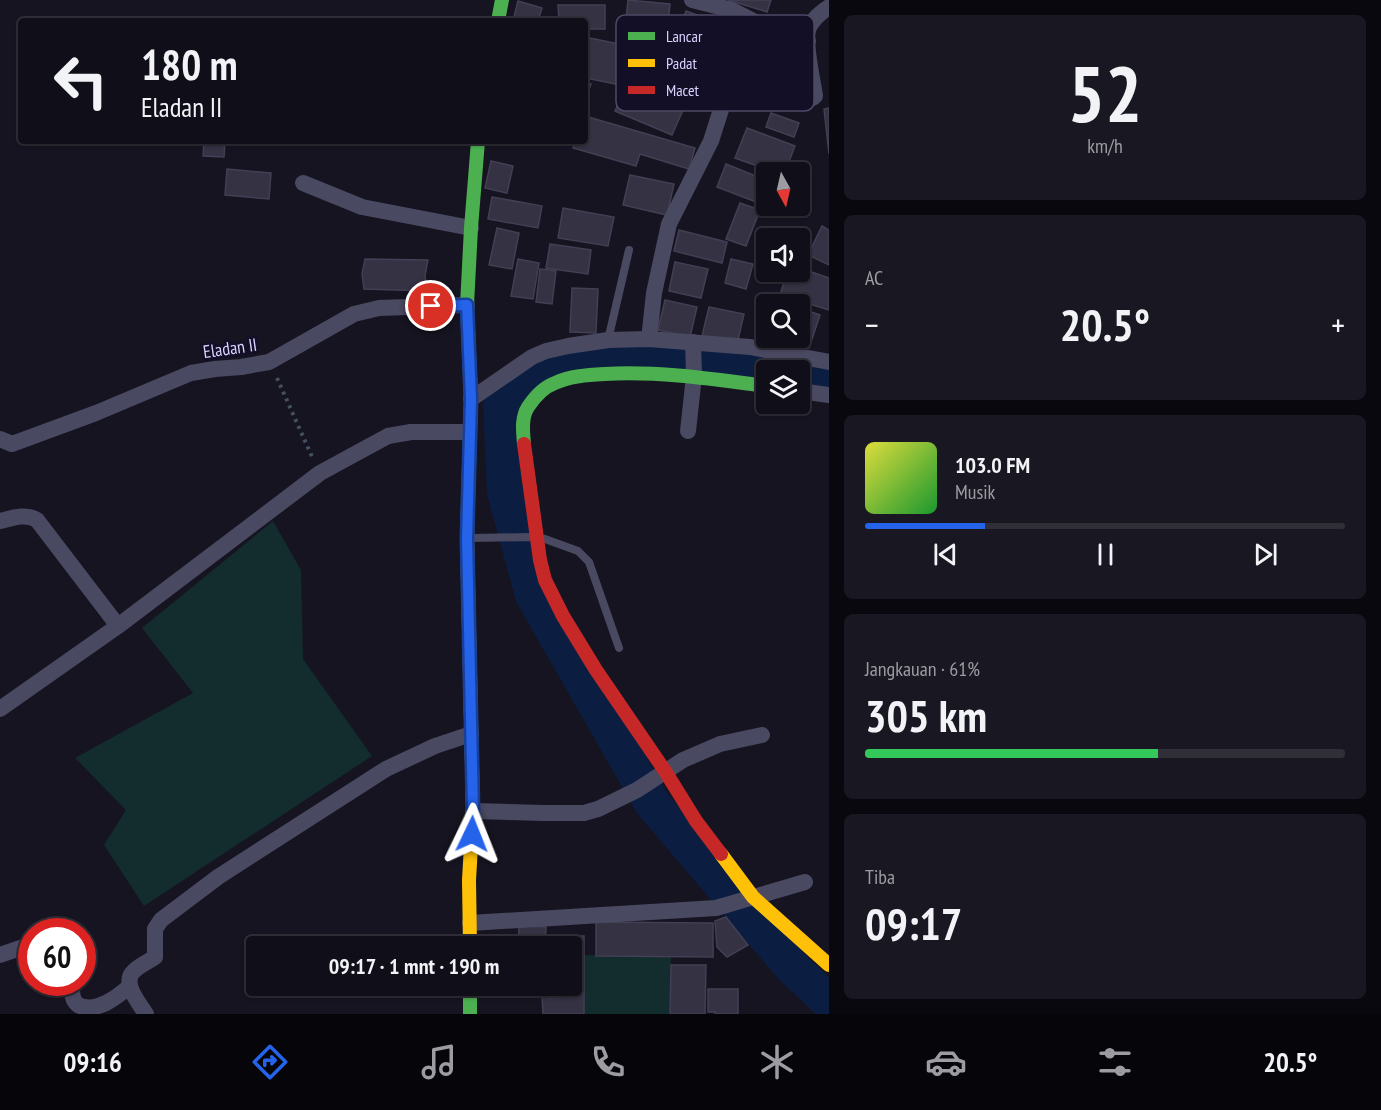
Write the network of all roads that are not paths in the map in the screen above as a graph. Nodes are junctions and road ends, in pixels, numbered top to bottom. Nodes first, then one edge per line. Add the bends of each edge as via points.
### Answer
1 (502, 0) edge
2 (692, 0) edge
3 (829, 7) edge
4 (742, 15) edge
5 (499, 18) edge
6 (814, 20) edge
7 (721, 111) edge
8 (478, 144) edge
9 (303, 183) dead end
10 (471, 228) junction
11 (629, 250) dead end
12 (467, 305) junction
13 (649, 339) junction
14 (608, 340) junction
15 (694, 362) junction
16 (829, 362) edge
17 (756, 383) edge
18 (810, 392) edge
19 (829, 395) edge
20 (471, 399) junction
21 (688, 431) dead end
22 (469, 432) junction
23 (0, 439) edge
24 (0, 520) edge
25 (467, 538) junction
26 (534, 538) junction
27 (118, 626) junction
28 (619, 648) dead end
29 (0, 709) edge
30 (471, 734) junction
31 (762, 735) dead end
32 (662, 773) junction
33 (473, 811) junction
34 (805, 882) dead end
35 (750, 897) junction
36 (470, 923) junction
37 (470, 936) edge
38 (18, 949) edge
39 (0, 955) edge
40 (829, 964) edge
41 (130, 986) junction
42 (72, 996) edge
43 (470, 996) edge
44 (146, 1014) edge
45 (470, 1014) edge

1 - 5 street
2 - 4 street
3 - 6 street
7 - 13 street via 711,141 669,224
8 - 10 street
9 - 10 street via 362,207
10 - 12 street
11 - 14 lane
12 - 20 street
12 - 23 street, Eladan II via 379,308 354,314 269,362 191,373 12,444
13 - 14 street
13 - 15 street
14 - 20 street via 532,357
15 - 16 street via 750,347
15 - 17 street
15 - 21 street
15 - 26 street via 569,378 554,383 534,399 527,408 523,428
18 - 19 street
20 - 22 street
22 - 25 street
22 - 27 street via 388,436 320,473
24 - 27 street via 22,516 37,520
25 - 26 lane
25 - 30 street
26 - 28 lane via 578,551 589,562
26 - 32 street via 545,580 563,616
27 - 29 street
30 - 33 street
30 - 41 street via 386,769 218,877 161,920 155,929 155,957 133,972
31 - 32 street via 720,744
32 - 33 street via 637,790 584,813
32 - 35 street
33 - 36 street
34 - 35 street
35 - 36 street via 716,908
35 - 40 street
36 - 37 street
38 - 39 street
41 - 42 street via 101,1007 88,1010
41 - 44 street
43 - 45 street

